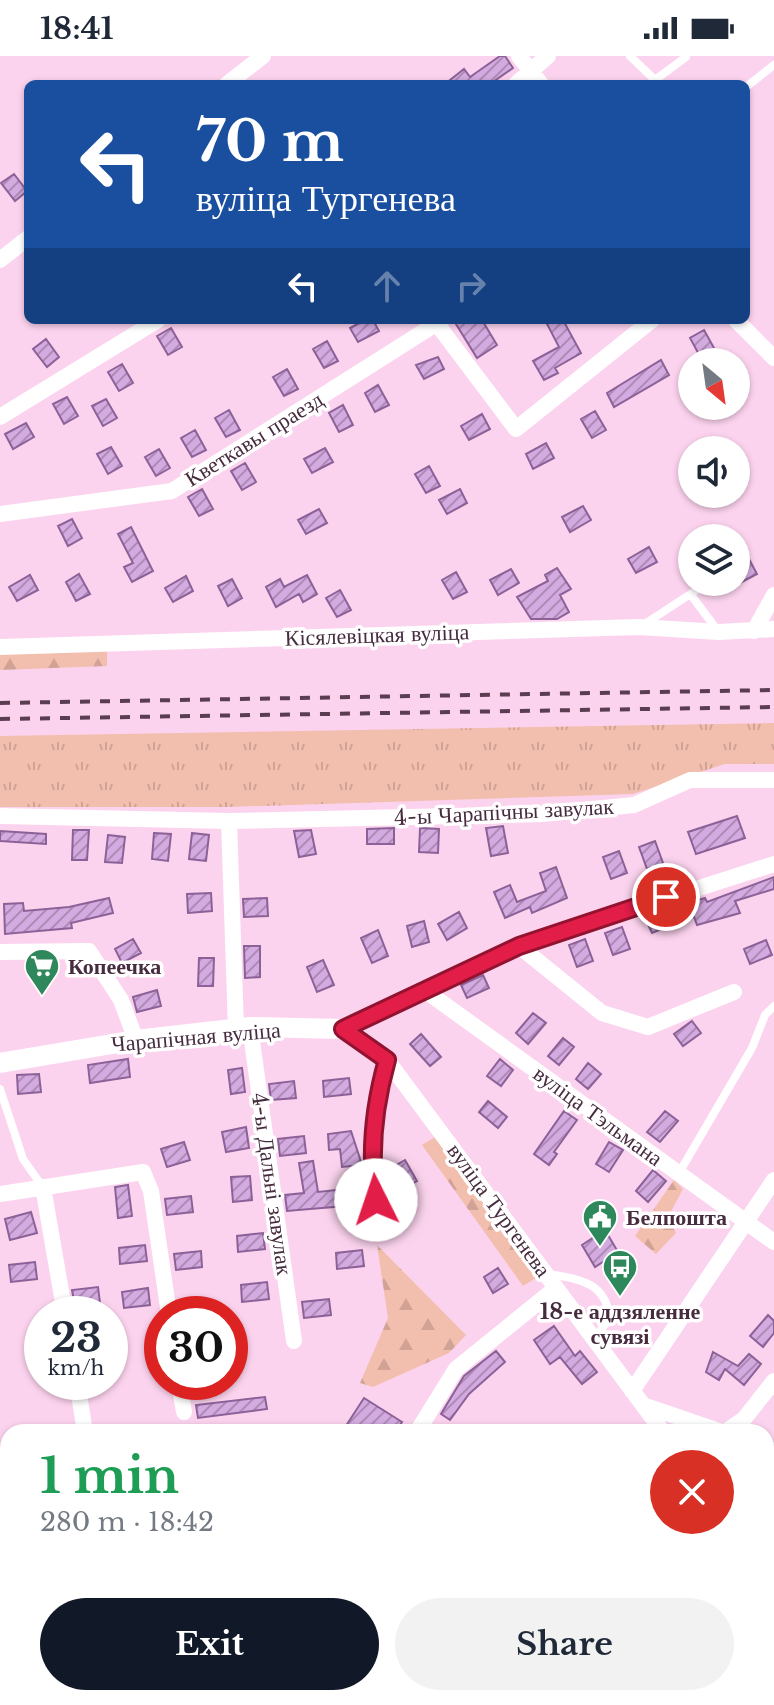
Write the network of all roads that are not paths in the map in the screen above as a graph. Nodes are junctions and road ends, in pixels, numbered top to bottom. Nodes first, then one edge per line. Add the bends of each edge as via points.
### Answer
1 (263, 56) edge
2 (519, 56) edge
3 (548, 56) edge
4 (630, 56) edge
5 (686, 57) edge
6 (774, 65) edge
7 (536, 78) edge
8 (232, 80) edge
9 (750, 84) edge
10 (24, 241) edge
11 (0, 260) edge
12 (151, 324) edge
13 (433, 324) edge
14 (440, 324) edge
15 (647, 324) edge
16 (740, 324) edge
17 (774, 358) edge
18 (0, 417) edge
19 (0, 514) edge
20 (774, 595) edge
21 (689, 596) edge
22 (692, 596) edge
23 (639, 627) junction
24 (774, 629) edge
25 (754, 631) junction
26 (719, 632) junction
27 (0, 647) edge
28 (774, 780) edge
29 (0, 816) edge
30 (229, 821) junction
31 (774, 864) edge
32 (519, 946) junction
33 (0, 952) edge
34 (423, 989) junction
35 (734, 992) dead end
36 (774, 1006) edge
37 (243, 1028) junction
38 (343, 1029) junction
39 (136, 1040) junction
40 (387, 1060) junction
41 (0, 1063) edge
42 (0, 1089) edge
43 (679, 1174) junction
44 (774, 1180) edge
45 (43, 1187) junction
46 (0, 1194) edge
47 (744, 1220) junction
48 (380, 1225) dead end
49 (774, 1242) edge
50 (546, 1274) junction
51 (556, 1288) junction
52 (62, 1296) edge
53 (166, 1296) edge
54 (594, 1339) junction
55 (294, 1341) dead end
56 (774, 1381) edge
57 (632, 1391) junction
58 (80, 1400) edge
59 (182, 1400) edge
60 (643, 1405) junction
61 (184, 1412) dead end
62 (84, 1424) edge
63 (422, 1424) edge
64 (657, 1424) edge
65 (699, 1424) edge
66 (736, 1424) edge

1 - 8 street
2 - 7 street
3 - 7 street
4 - 5 lane via 655,80
6 - 9 lane
10 - 11 street
12 - 18 street
13 - 19 street, Кветкавы праезд via 172,491
14 - 15 street via 516,429
16 - 17 street
20 - 25 street
21 - 23 lane
22 - 26 lane
23 - 26 street, Кісялевіцкая вуліца
23 - 27 street, Кісялевіцкая вуліца
24 - 25 street, Кісялевіцкая вуліца
25 - 26 street, Кісялевіцкая вуліца
28 - 30 street, 4-ы Чарапічны завулак via 690,780 634,805 542,814
29 - 30 street, 4-ы Чарапічны завулак
30 - 37 street
31 - 32 street, Чарапічная вуліца
32 - 34 street, Чарапічная вуліца
32 - 35 street via 602,1013 648,1027
33 - 39 street via 89,951 121,1000
34 - 38 street, Чарапічная вуліца
34 - 43 street, вуліца Тэльмана
36 - 43 lane
37 - 38 street, Чарапічная вуліца
37 - 39 street, Чарапічная вуліца
37 - 55 street, 4-ы Дальні завулак
38 - 40 street, вуліца Тургенева
39 - 41 street, Чарапічная вуліца
40 - 48 street via 376,1101 373,1175
40 - 50 street, вуліца Тургенева
42 - 45 lane via 23,1159
43 - 47 street, вуліца Тэльмана
44 - 47 street
45 - 46 street
45 - 52 street
45 - 53 street via 143,1172 151,1191
47 - 49 street, вуліца Тэльмана
47 - 57 street
50 - 51 street, вуліца Тургенева
50 - 54 lane via 599,1288 610,1318
51 - 54 street, вуліца Тургенева
51 - 63 street via 456,1369
54 - 57 street, вуліца Тургенева
56 - 66 street
57 - 60 street, вуліца Тургенева
58 - 62 street
59 - 61 street
60 - 64 street, вуліца Тургенева
60 - 65 street

